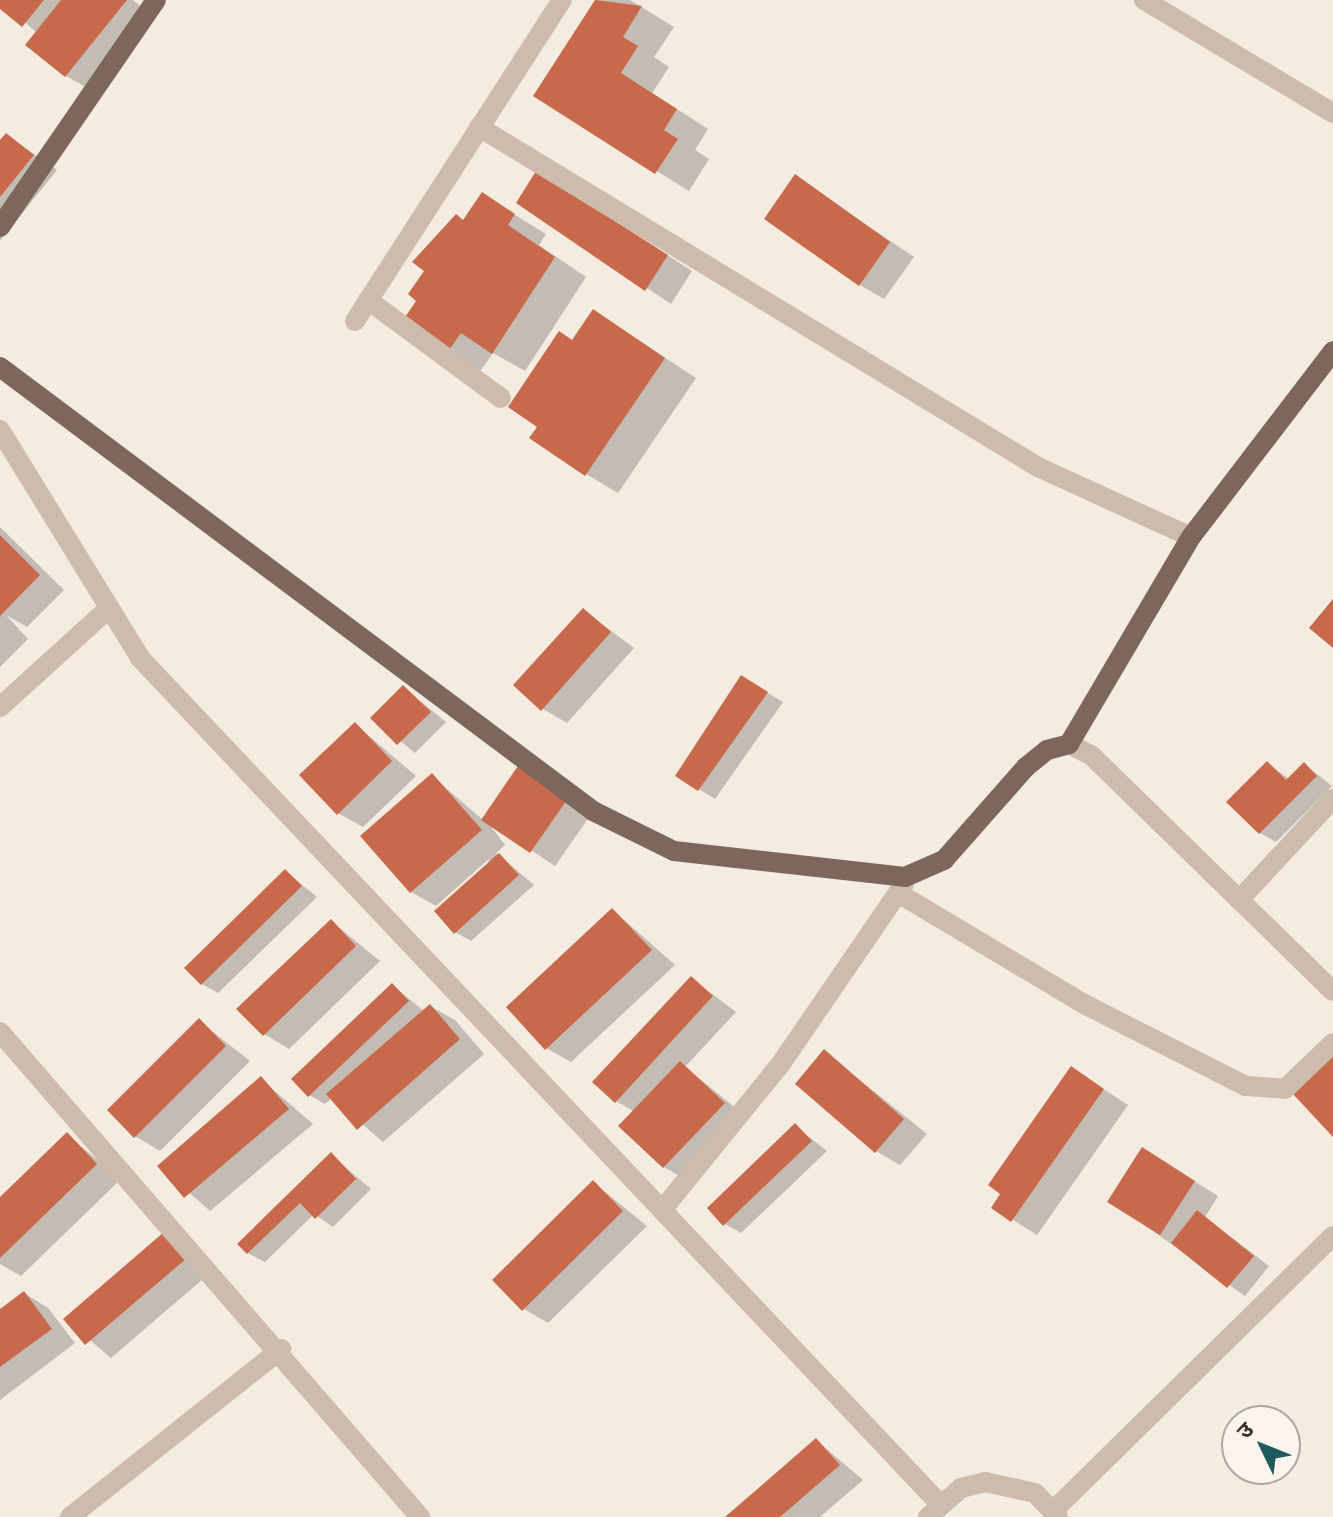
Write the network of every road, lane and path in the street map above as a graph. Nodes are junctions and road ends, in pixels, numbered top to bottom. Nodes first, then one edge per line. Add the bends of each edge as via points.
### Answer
1 (156, 0) edge
2 (562, 0) edge
3 (1144, 0) edge
4 (1333, 113) edge
5 (479, 127) junction
6 (0, 227) edge
7 (368, 300) junction
8 (355, 321) dead end
9 (1333, 351) edge
10 (0, 367) edge
11 (501, 398) dead end
12 (0, 430) edge
13 (1191, 537) junction
14 (109, 608) junction
15 (0, 707) edge
16 (1069, 744) junction
17 (1333, 799) edge
18 (904, 886) junction
19 (1239, 900) junction
20 (1333, 991) edge
21 (0, 1032) edge
22 (1333, 1043) edge
23 (662, 1210) junction
24 (1333, 1236) edge
25 (281, 1349) junction
26 (933, 1510) edge
27 (1056, 1514) edge
28 (70, 1517) edge
29 (420, 1517) edge

1 - 6 main road
2 - 5 street
3 - 4 street
5 - 7 street
5 - 13 street via 1038,467
7 - 8 street
7 - 11 street
9 - 13 main road
10 - 18 main road via 593,811 674,851
12 - 14 street
13 - 16 main road
14 - 15 street
14 - 23 street via 140,658
16 - 18 main road via 1026,767 944,860
16 - 19 street via 1091,755
17 - 19 street
18 - 22 street via 1086,1005 1246,1086 1285,1089
18 - 23 street
19 - 20 street
21 - 25 street
23 - 26 street
24 - 27 street
25 - 28 street
25 - 29 street
26 - 27 street via 985,1482 1035,1493

